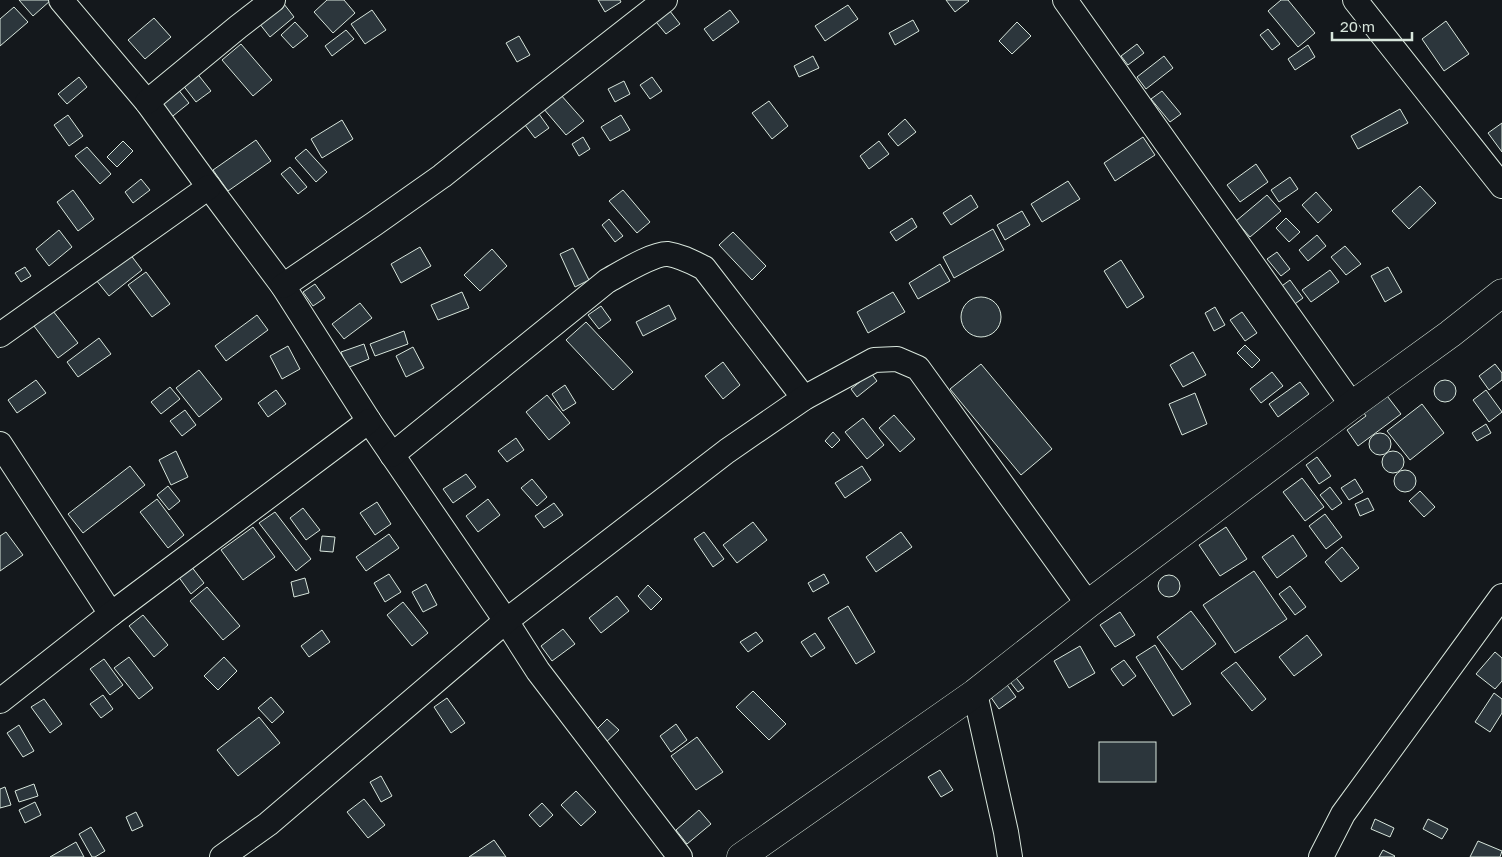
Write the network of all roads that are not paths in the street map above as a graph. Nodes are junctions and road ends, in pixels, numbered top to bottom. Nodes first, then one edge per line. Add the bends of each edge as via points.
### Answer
1 (61, 0) edge
2 (273, 0) edge
3 (665, 0) edge
4 (1064, 0) edge
5 (1355, 0) edge
6 (147, 102) junction
7 (1502, 186) edge
8 (209, 187) junction
9 (283, 286) junction
10 (1502, 293) edge
11 (0, 335) edge
12 (804, 398) junction
13 (1352, 405) junction
14 (369, 421) junction
15 (0, 444) edge
16 (392, 455) junction
17 (1502, 596) edge
18 (1088, 604) junction
19 (111, 614) junction
20 (506, 621) junction
21 (975, 693) junction
22 (0, 701) edge
23 (222, 857) edge
24 (680, 857) edge
25 (741, 857) edge
26 (1010, 857) edge
27 (1321, 857) edge

1 - 6 street
2 - 6 street
3 - 9 street via 442,176
4 - 13 street
5 - 7 street
6 - 8 street
8 - 9 street
8 - 11 street
9 - 14 street
10 - 13 main road
12 - 16 street via 704,268 686,258 665,254 635,265 607,281
12 - 18 street via 874,360 897,359 918,368
12 - 20 street via 727,451
13 - 18 main road
14 - 16 street
14 - 19 street
15 - 19 street
16 - 20 street
17 - 27 street via 1343,814
18 - 21 main road
19 - 22 street
20 - 23 street via 268,824
20 - 24 street via 538,671
21 - 25 main road
21 - 26 street

